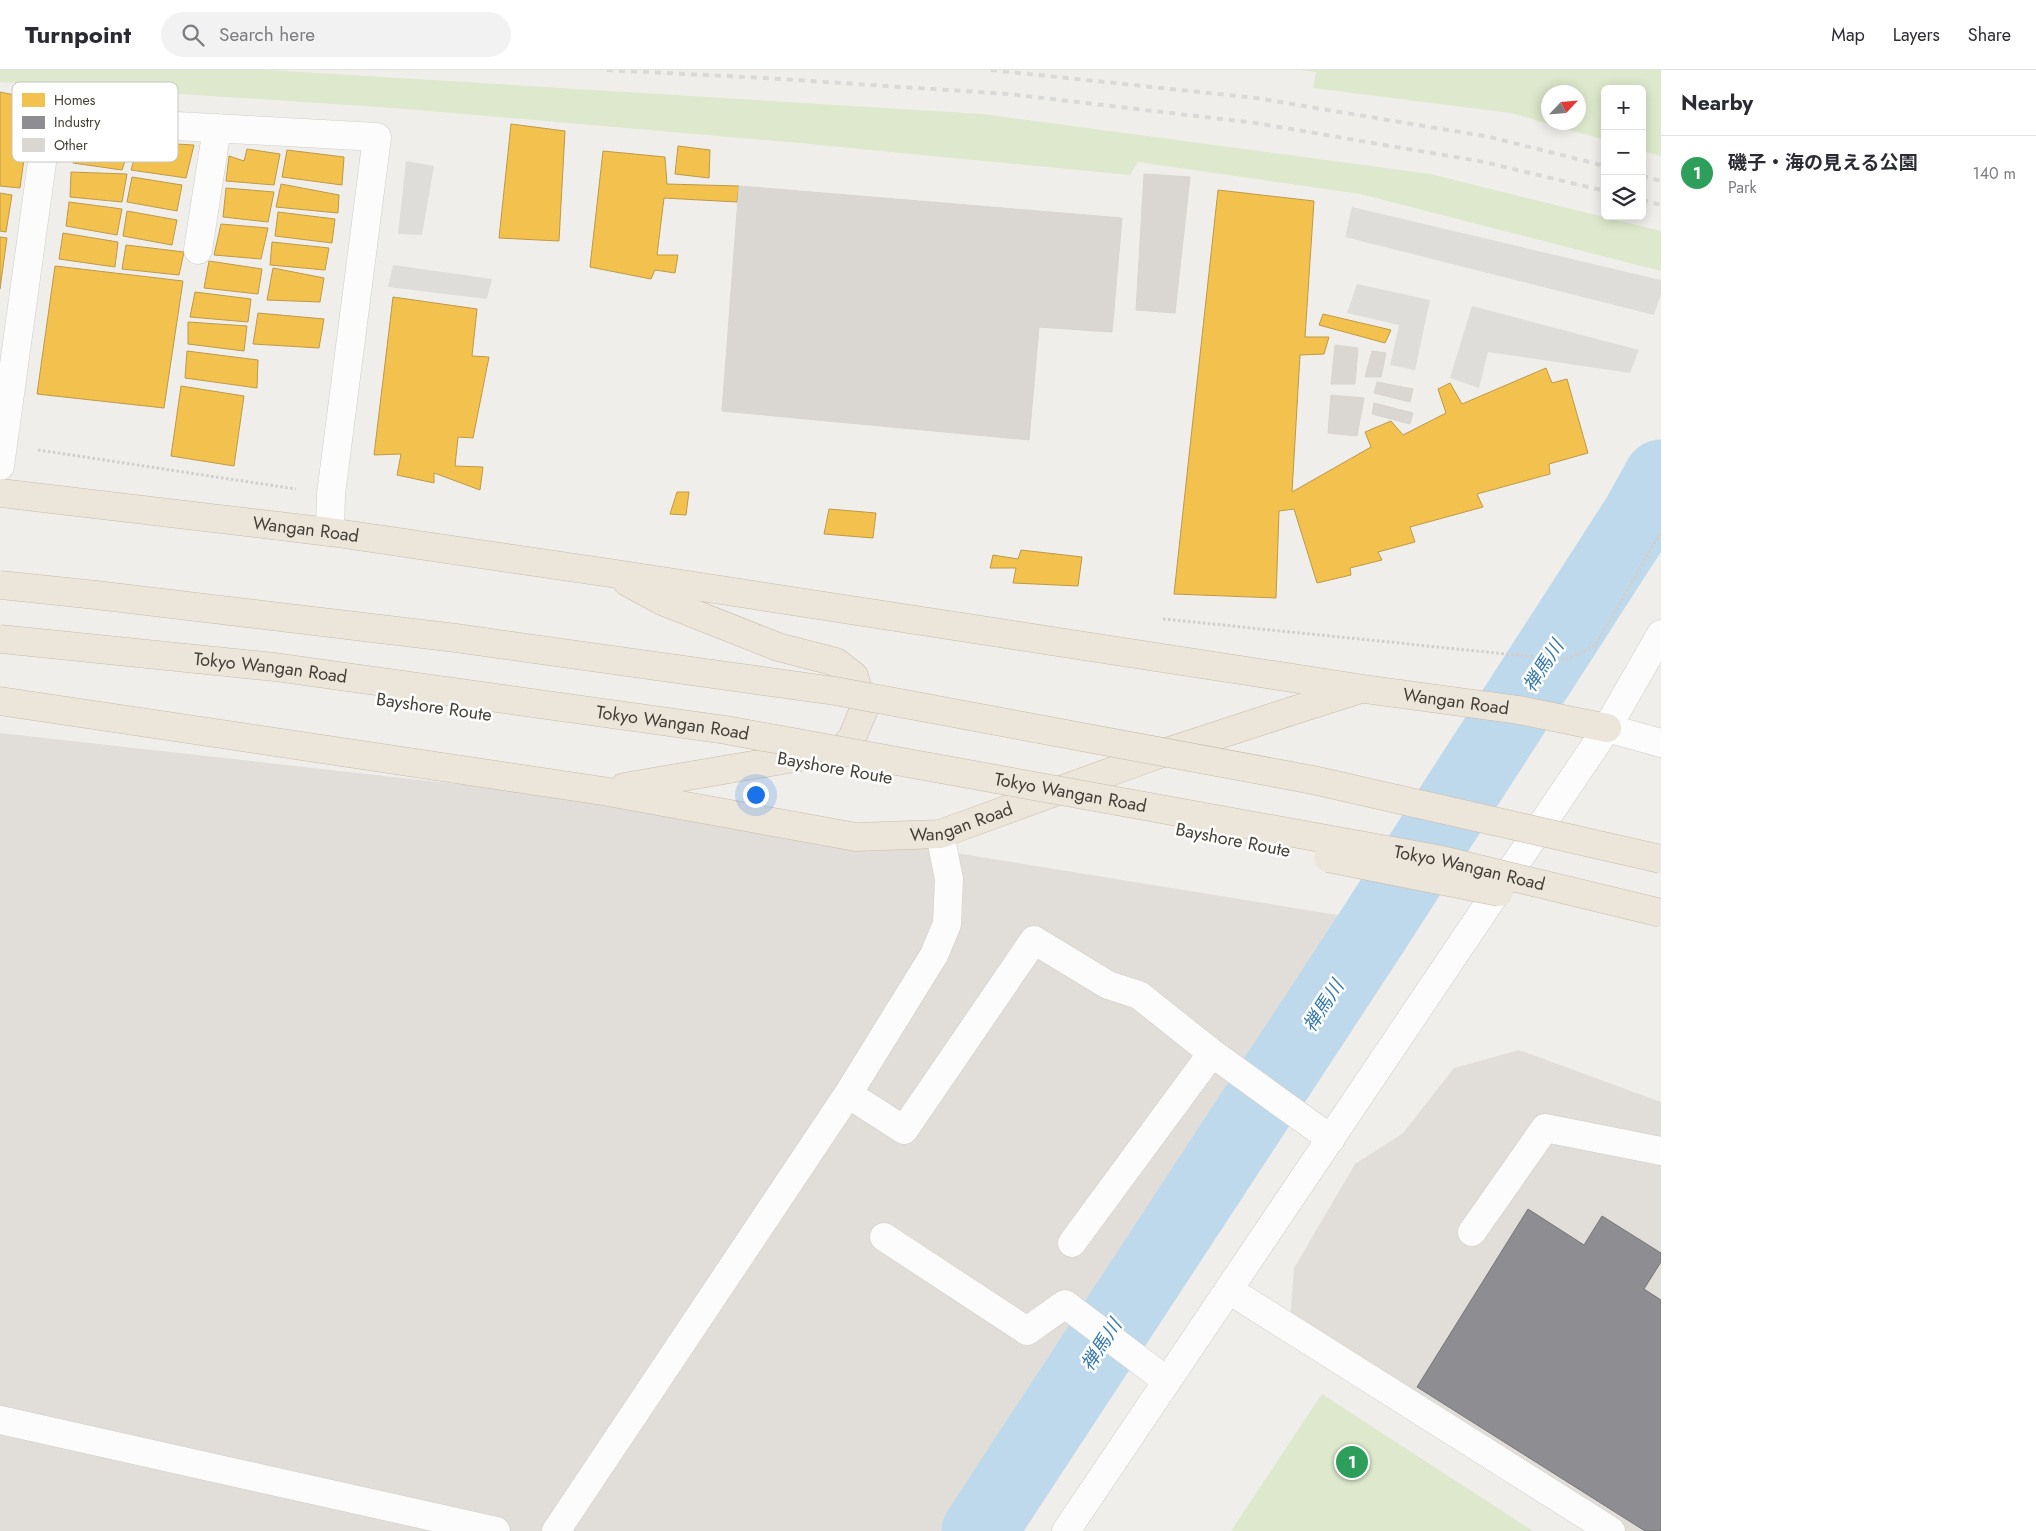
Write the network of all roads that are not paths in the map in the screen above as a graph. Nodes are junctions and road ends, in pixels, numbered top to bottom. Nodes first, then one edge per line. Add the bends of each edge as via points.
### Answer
1 (178, 126) edge
2 (217, 128) junction
3 (42, 162) edge
4 (198, 250) dead end
5 (1, 455) edge
6 (0, 493) edge
7 (330, 532) junction
8 (0, 573) edge
9 (610, 573) junction
10 (0, 585) edge
11 (1661, 634) edge
12 (0, 639) edge
13 (0, 656) edge
14 (1364, 689) junction
15 (0, 701) edge
16 (1606, 728) junction
17 (1661, 743) edge
18 (603, 791) junction
19 (940, 834) junction
20 (1661, 844) edge
21 (1661, 859) edge
22 (1661, 913) edge
23 (1661, 929) edge
24 (1214, 1054) junction
25 (848, 1094) junction
26 (1329, 1138) junction
27 (1661, 1151) edge
28 (1472, 1232) dead end
29 (884, 1237) dead end
30 (1072, 1243) dead end
31 (1229, 1290) junction
32 (1166, 1380) junction
33 (0, 1420) edge
34 (496, 1531) edge
35 (556, 1531) edge
36 (1066, 1531) edge
37 (1611, 1531) edge

1 - 2 street
2 - 4 street
2 - 7 street via 378,137 331,494
3 - 5 street
6 - 7 highway, Wangan Road
7 - 9 highway, Wangan Road
8 - 20 highway via 209,594 710,658 1204,748
9 - 14 highway, Wangan Road
9 - 18 highway, Wangan Road via 662,601 778,647 836,662 854,676 864,709 852,738 841,750
10 - 21 highway, bridge via 446,637 835,691 1313,780
11 - 16 street
12 - 22 highway, Tokyo Wangan Road, bridge via 275,667 726,730 1442,860
13 - 23 highway, Bayshore Route, bridge via 222,677 716,746 1196,832 1567,905
14 - 16 highway, Wangan Road via 1519,710
14 - 19 highway, Wangan Road via 1154,756
15 - 18 highway, Wangan Road
16 - 17 street
16 - 26 street
18 - 19 highway, Wangan Road via 856,837
19 - 25 street via 949,879 948,924 934,955
24 - 25 street via 1139,995 1108,985 1034,940 904,1130
24 - 26 street
24 - 30 street
25 - 35 street
26 - 31 street
27 - 28 street via 1545,1128
29 - 32 street via 1027,1331 1066,1304
31 - 32 street
31 - 37 street
32 - 36 street
33 - 34 street

